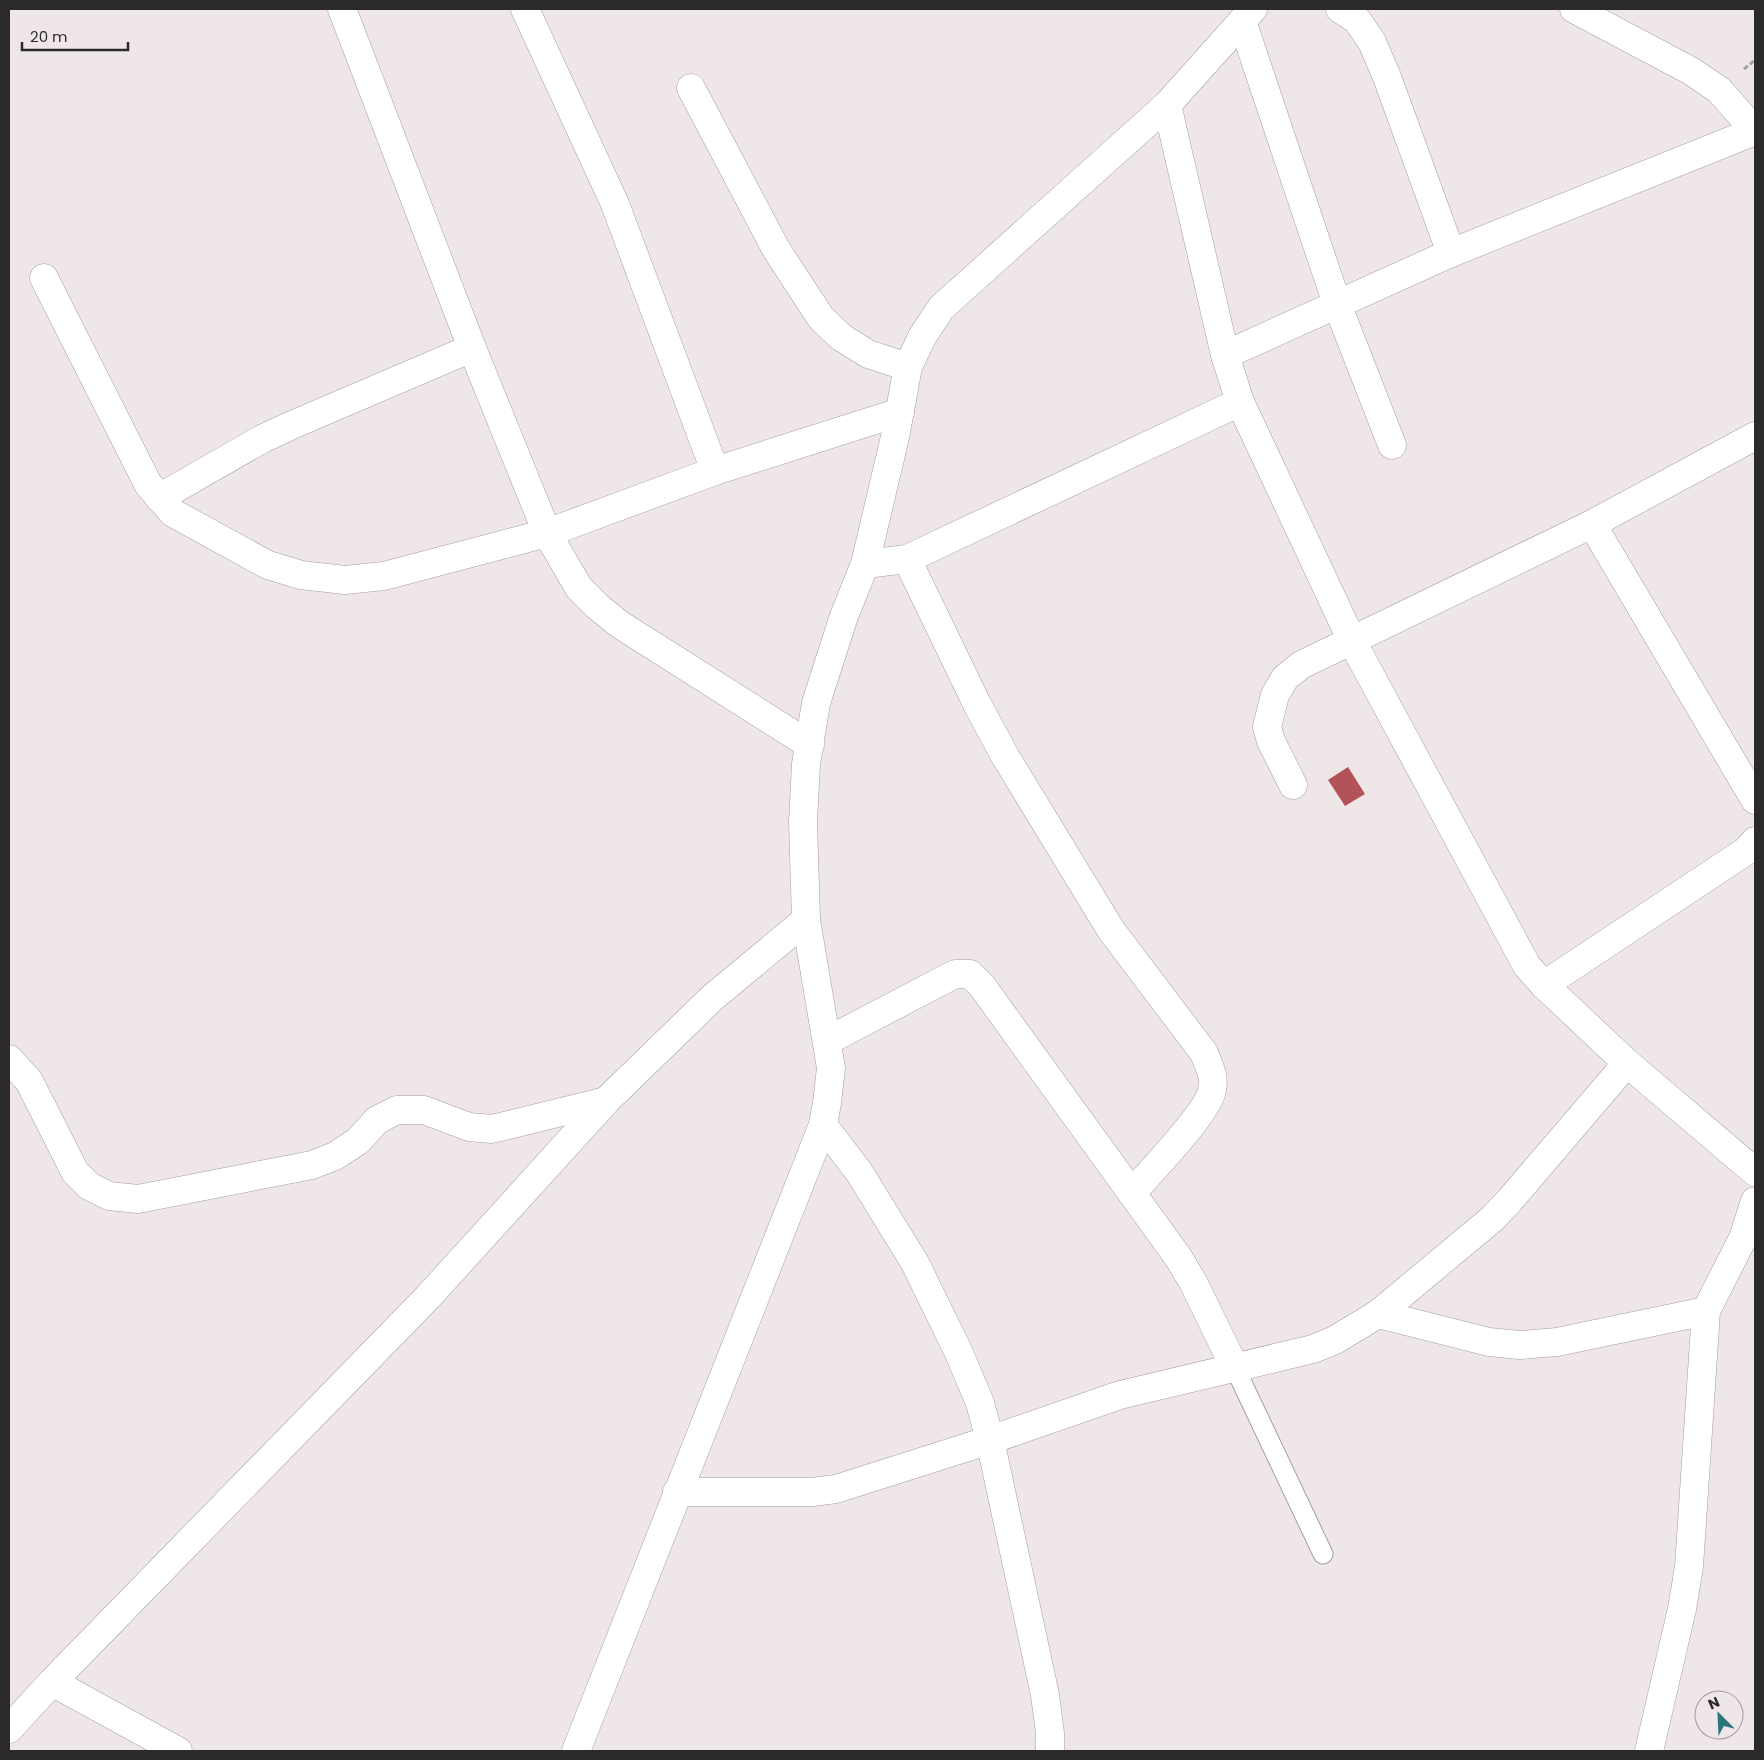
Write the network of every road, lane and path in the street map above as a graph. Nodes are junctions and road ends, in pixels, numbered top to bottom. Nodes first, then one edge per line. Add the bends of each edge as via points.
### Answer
1 (342, 9) edge
2 (525, 9) edge
3 (1340, 9) edge
4 (1574, 9) edge
5 (1243, 13) edge
6 (691, 88) dead end
7 (1167, 105) junction
8 (1755, 131) edge
9 (1451, 253) junction
10 (44, 278) dead end
11 (1338, 304) junction
12 (472, 348) junction
13 (1225, 355) junction
14 (908, 367) junction
15 (1240, 402) junction
16 (900, 412) junction
17 (1755, 436) edge
18 (1392, 445) dead end
19 (715, 471) junction
20 (158, 498) junction
21 (1592, 524) junction
22 (547, 533) junction
23 (907, 560) junction
24 (865, 564) junction
25 (1352, 641) junction
26 (810, 744) junction
27 (1293, 785) dead end
28 (1755, 800) edge
29 (1755, 841) edge
30 (806, 920) junction
31 (1544, 985) junction
32 (827, 1041) junction
33 (9, 1059) edge
34 (1627, 1063) junction
35 (606, 1101) junction
36 (822, 1124) junction
37 (1755, 1172) edge
38 (1132, 1193) junction
39 (1754, 1208) edge
40 (1706, 1311) junction
41 (1378, 1314) junction
42 (1235, 1368) junction
43 (990, 1440) junction
44 (678, 1492) junction
45 (1323, 1554) dead end
46 (52, 1682) junction
47 (9, 1728) edge
48 (178, 1751) edge
49 (576, 1751) edge
50 (1050, 1751) edge
51 (1649, 1751) edge

1 - 12 street
2 - 19 street via 615,204
3 - 9 street via 1357,20 1372,42
4 - 8 street via 1691,71 1718,90
5 - 7 street
5 - 11 street
6 - 14 street via 776,249 821,318 841,337 868,354
7 - 13 street
7 - 14 street via 941,308
8 - 9 street
9 - 11 street
10 - 20 street
11 - 13 street
11 - 18 street
12 - 20 street via 284,428
12 - 22 street
13 - 15 street
14 - 16 street
15 - 23 street
15 - 25 street
16 - 19 street
16 - 24 street
17 - 21 street
19 - 22 street
20 - 22 street via 173,513 268,565 302,575 345,580 384,576
21 - 25 street
21 - 28 street
22 - 26 street via 579,588 619,624
23 - 24 street
23 - 38 street via 1005,756 1111,930 1204,1053 1213,1074 1212,1092 1199,1116
24 - 26 street via 844,616 816,703
25 - 27 street via 1301,665 1285,678 1275,695 1267,727
25 - 31 street via 1527,966
26 - 30 street via 803,822
29 - 31 street via 1746,851
30 - 32 street
30 - 35 street via 712,998
31 - 34 street
32 - 36 street via 831,1068
32 - 38 street via 955,974 970,974 982,986
33 - 35 street via 30,1081 75,1172 89,1186 109,1196 138,1199 312,1165 335,1156 358,1141 377,1120 397,1110 424,1110 469,1127 492,1129
34 - 37 street
34 - 41 street via 1492,1219
35 - 46 street via 428,1297
36 - 43 street via 859,1172 915,1263 980,1402
36 - 44 street
38 - 42 street via 1193,1282
39 - 40 street via 1743,1238
40 - 41 street via 1557,1342 1520,1345 1488,1342
40 - 51 street via 1689,1567
41 - 42 street via 1335,1340 1313,1349
42 - 43 street via 1120,1395
42 - 45 lane
43 - 44 street via 836,1489 812,1492
43 - 50 street via 1046,1695
44 - 49 street
46 - 47 street
46 - 48 street

